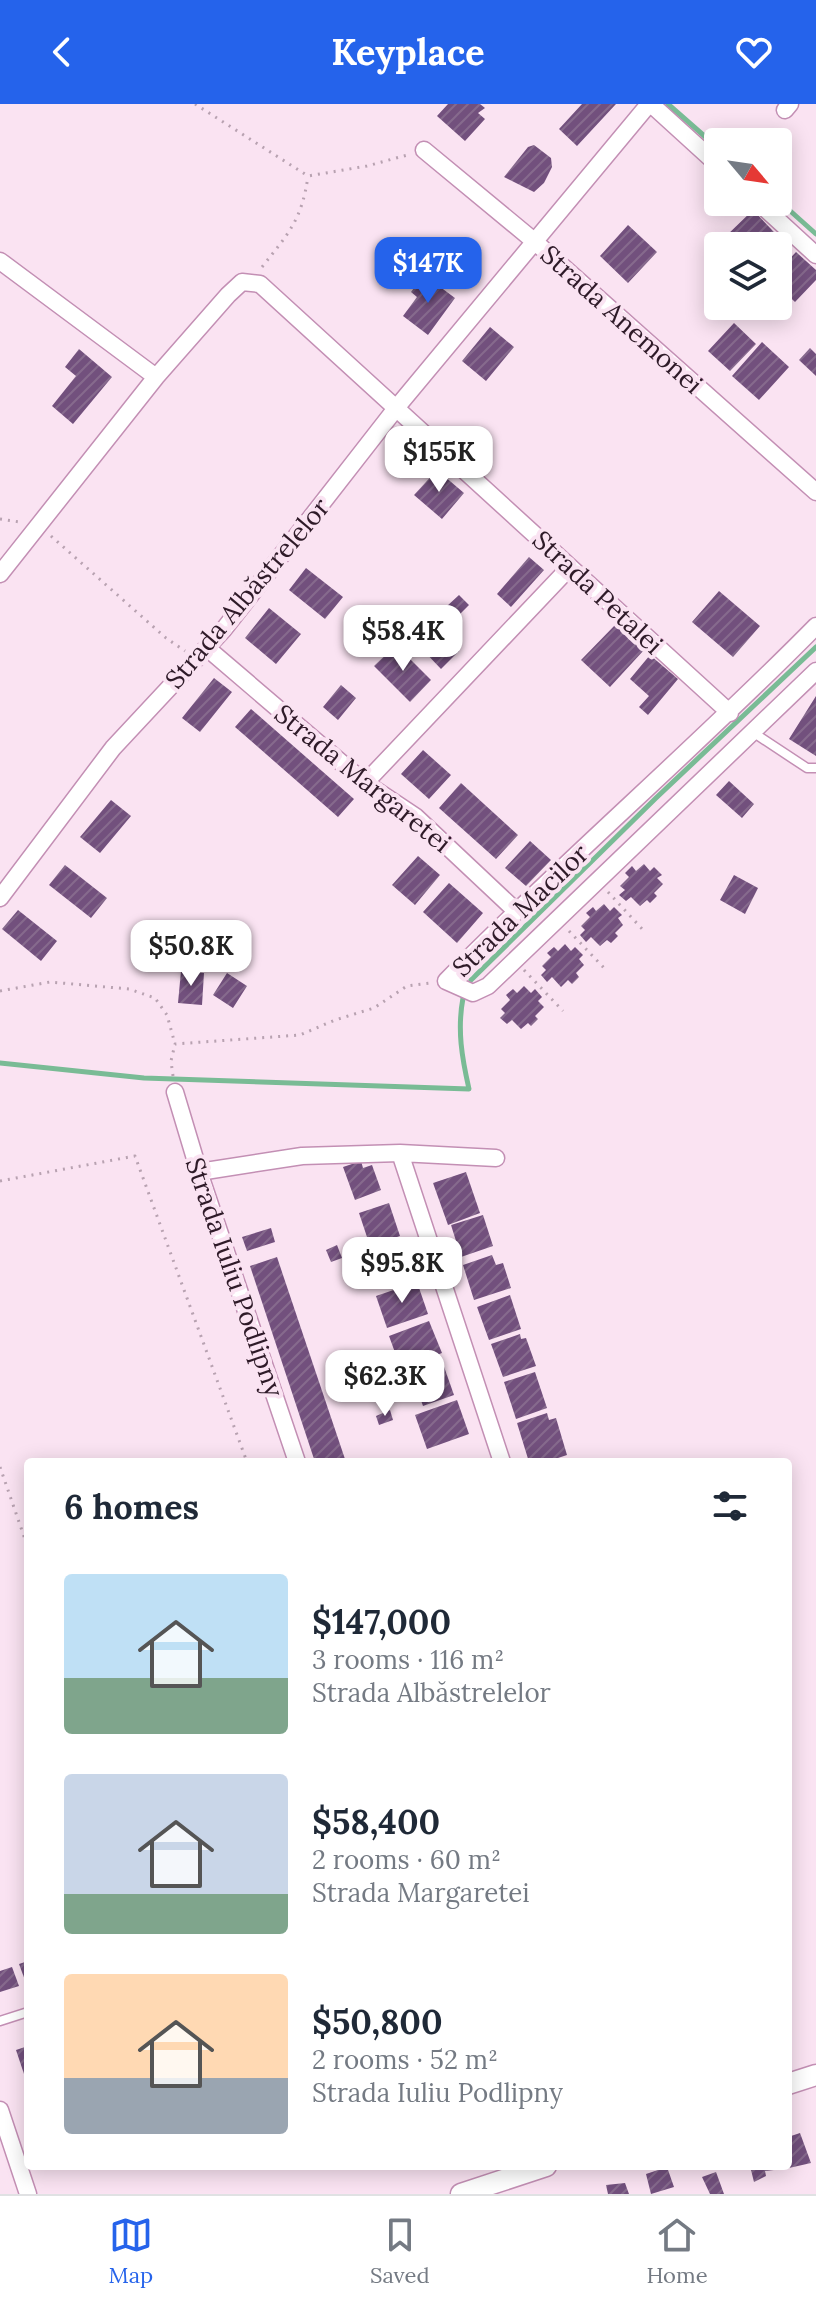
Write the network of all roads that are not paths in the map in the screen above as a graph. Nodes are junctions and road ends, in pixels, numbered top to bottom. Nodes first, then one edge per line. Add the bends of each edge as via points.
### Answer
1 (650, 104) edge
2 (424, 150) road end
3 (704, 152) edge
4 (773, 216) edge
5 (534, 241) junction
6 (816, 255) edge
7 (0, 261) edge
8 (156, 377) junction
9 (397, 407) junction
10 (816, 492) edge
11 (570, 567) junction
12 (0, 574) edge
13 (816, 626) edge
14 (202, 654) junction
15 (813, 679) edge
16 (730, 713) junction
17 (754, 733) junction
18 (816, 768) edge
19 (365, 783) junction
20 (0, 898) edge
21 (516, 911) junction
22 (175, 1092) road end
23 (400, 1153) junction
24 (496, 1158) dead end
25 (199, 1172) junction
26 (296, 1458) edge
27 (501, 1458) edge
28 (24, 2013) edge
29 (0, 2021) edge
30 (816, 2075) edge
31 (792, 2083) edge
32 (0, 2110) edge
33 (535, 2170) edge
34 (469, 2193) edge
35 (28, 2194) edge

1 - 3 street
1 - 5 street, Strada Albăstrelelor
2 - 5 street, Strada Anemonei
4 - 6 street
5 - 9 street, Strada Albăstrelelor
5 - 10 street, Strada Anemonei
7 - 8 street
8 - 9 street, Strada Petalei via 228,295 242,282 251,282 260,284
8 - 12 street
9 - 11 street, Strada Petalei
9 - 14 street, Strada Albăstrelelor
11 - 16 street, Strada Petalei
11 - 19 street
13 - 16 street, Strada Macilor
14 - 19 street, Strada Margaretei
14 - 20 street, Strada Albăstrelelor via 113,748
15 - 17 street, Strada Macilor
16 - 21 street, Strada Macilor
17 - 18 lane via 807,768
17 - 21 street, Strada Macilor via 482,990 473,993 446,981
19 - 21 street, Strada Margaretei via 416,817
22 - 25 street, Strada Iuliu Podlipny
23 - 24 street
23 - 25 street via 302,1156
23 - 27 street
25 - 26 street, Strada Iuliu Podlipny
28 - 29 lane
30 - 31 street
32 - 35 street
33 - 34 street

